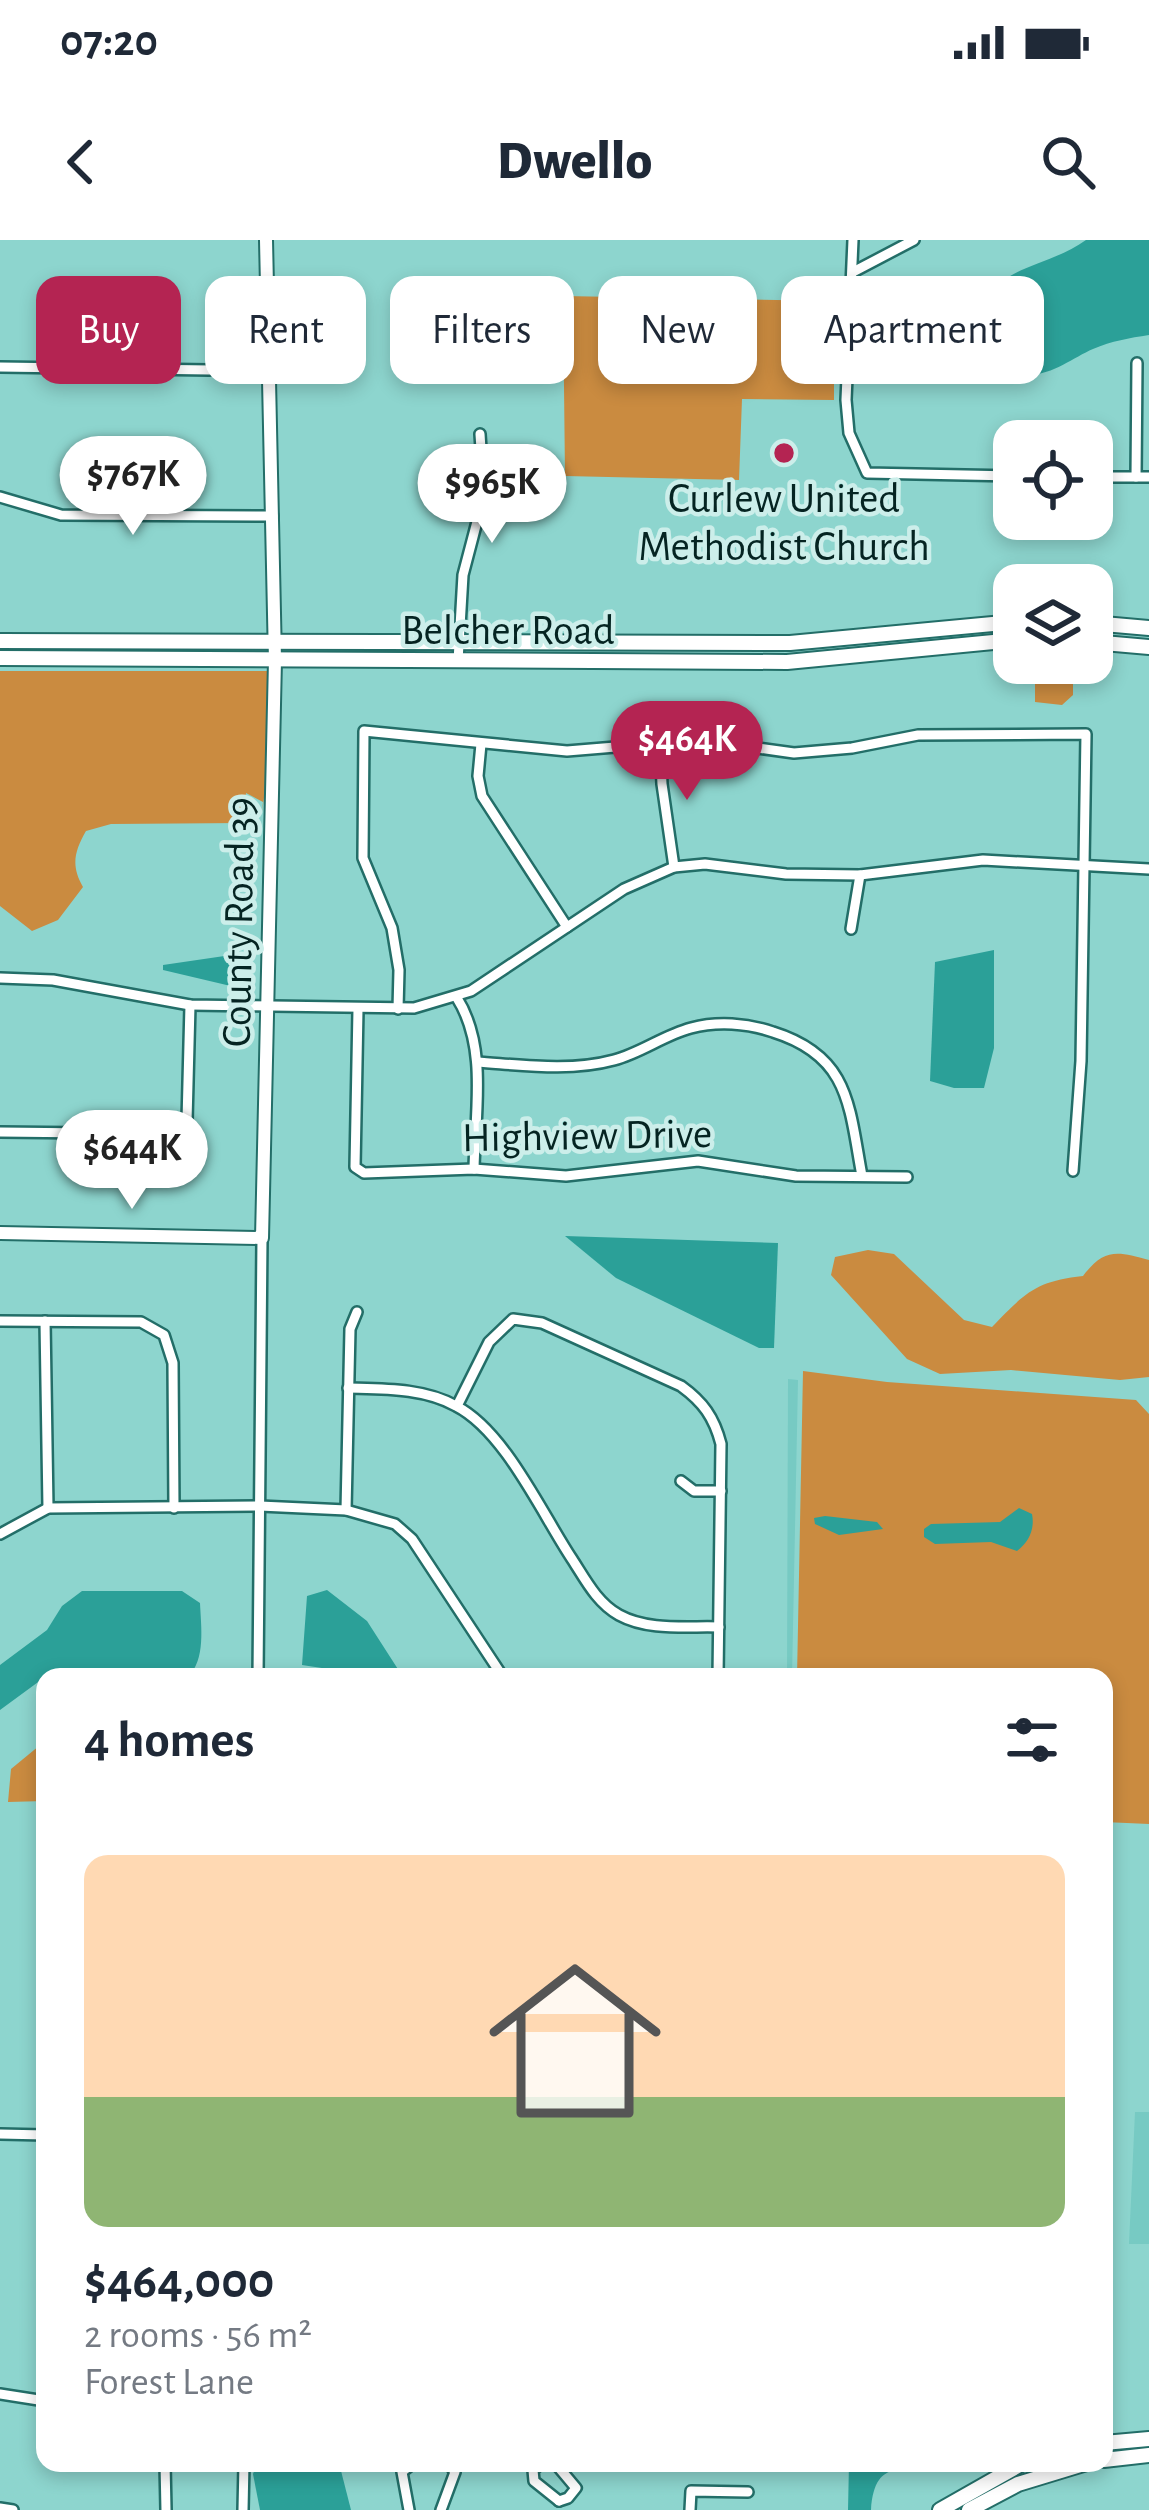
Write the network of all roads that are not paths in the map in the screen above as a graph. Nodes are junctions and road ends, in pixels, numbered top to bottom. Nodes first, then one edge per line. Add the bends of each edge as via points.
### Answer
1 (266, 240) edge
2 (853, 240) edge
3 (914, 240) edge
4 (853, 272) junction
5 (1137, 364) dead end
6 (0, 367) edge
7 (205, 370) edge
8 (479, 434) dead end
9 (993, 476) edge
10 (1113, 477) edge
11 (1136, 477) junction
12 (1149, 477) edge
13 (0, 497) edge
14 (273, 516) junction
15 (993, 623) edge
16 (1113, 625) edge
17 (1149, 628) edge
18 (0, 640) edge
19 (275, 642) junction
20 (993, 642) edge
21 (459, 643) junction
22 (1113, 644) edge
23 (1149, 647) edge
24 (0, 658) edge
25 (275, 660) junction
26 (458, 661) junction
27 (661, 742) junction
28 (481, 744) junction
29 (1085, 865) junction
30 (674, 867) junction
31 (1149, 869) edge
32 (860, 875) junction
33 (567, 926) junction
34 (851, 929) dead end
35 (0, 978) edge
36 (457, 998) junction
37 (190, 1005) junction
38 (268, 1007) junction
39 (358, 1009) junction
40 (398, 1009) junction
41 (477, 1062) junction
42 (0, 1132) edge
43 (474, 1169) junction
44 (1073, 1171) dead end
45 (862, 1176) junction
46 (907, 1177) dead end
47 (0, 1233) edge
48 (262, 1238) junction
49 (357, 1312) dead end
50 (0, 1321) edge
51 (45, 1321) junction
52 (348, 1388) junction
53 (457, 1406) junction
54 (681, 1481) dead end
55 (721, 1491) junction
56 (260, 1506) junction
57 (48, 1508) junction
58 (174, 1508) junction
59 (346, 1510) junction
60 (0, 1534) edge
61 (718, 1627) junction
62 (258, 1668) edge
63 (496, 1668) edge
64 (718, 1668) edge
65 (0, 2134) edge
66 (36, 2135) edge
67 (0, 2394) edge
68 (36, 2400) edge
69 (1149, 2439) edge
70 (1113, 2443) edge
71 (1149, 2455) edge
72 (1113, 2459) edge
73 (165, 2472) edge
74 (244, 2472) edge
75 (402, 2472) edge
76 (455, 2472) edge
77 (533, 2472) edge
78 (563, 2472) edge
79 (1007, 2472) edge
80 (1033, 2472) edge
81 (748, 2492) dead end
82 (560, 2506) edge
83 (0, 2508) edge
84 (13, 2510) edge
85 (166, 2510) edge
86 (243, 2510) edge
87 (409, 2510) edge
88 (441, 2510) edge
89 (690, 2510) edge
90 (940, 2510) edge
91 (969, 2510) edge

1 - 14 street, County Road 39
2 - 4 street
3 - 4 street
4 - 9 street via 846,400 849,433 868,473
5 - 11 street
6 - 7 street
8 - 21 street via 484,495 463,575
10 - 11 street
11 - 12 street
13 - 14 street via 62,515
14 - 19 street, County Road 39
15 - 21 main road, Belcher Road via 790,643
16 - 17 main road
18 - 19 main road, Belcher Road
19 - 21 main road, Belcher Road
19 - 25 street, County Road 39
20 - 26 main road, Belcher Road via 788,662
21 - 26 street
22 - 23 main road
24 - 25 main road, Belcher Road
25 - 26 main road, Belcher Road
25 - 38 street, County Road 39
27 - 28 street via 567,751
27 - 29 street via 794,753 918,735 1086,734
27 - 30 street
28 - 33 street via 482,796
28 - 40 street via 364,731 363,858 392,928
29 - 31 street
29 - 32 street via 983,860
29 - 44 street
30 - 32 street
30 - 33 street via 639,879
32 - 34 street
33 - 36 street
35 - 37 street
36 - 40 street
36 - 41 street
37 - 38 street
37 - 42 street via 182,1134
38 - 39 street
38 - 48 street, County Road 39
39 - 40 street
39 - 43 street, Highview Drive via 355,1167 364,1174
41 - 43 street
41 - 45 street via 581,1065 616,1060 700,1026 771,1031 804,1042 837,1072
43 - 45 street, Highview Drive via 566,1176 698,1161
45 - 46 street, Highview Drive
47 - 48 street
48 - 56 street, County Road 39
49 - 52 street
50 - 51 street
51 - 57 street
51 - 58 street via 141,1322 164,1335 173,1363
52 - 53 street via 401,1390
52 - 59 street
53 - 55 street via 490,1342 513,1319 542,1323 698,1398 716,1423
53 - 61 street via 500,1447 605,1605 643,1624
54 - 55 street
55 - 61 street
56 - 58 street
56 - 59 street
56 - 62 street, County Road 39
57 - 58 street
57 - 60 street
59 - 63 street via 394,1524 412,1539
61 - 64 street
65 - 66 street
67 - 68 street
69 - 70 main road
71 - 72 main road
73 - 85 street
74 - 86 street
75 - 87 street
76 - 88 street
77 - 82 street
78 - 82 street via 576,2488
79 - 90 main road
80 - 91 main road
81 - 89 street via 691,2491
83 - 84 street

